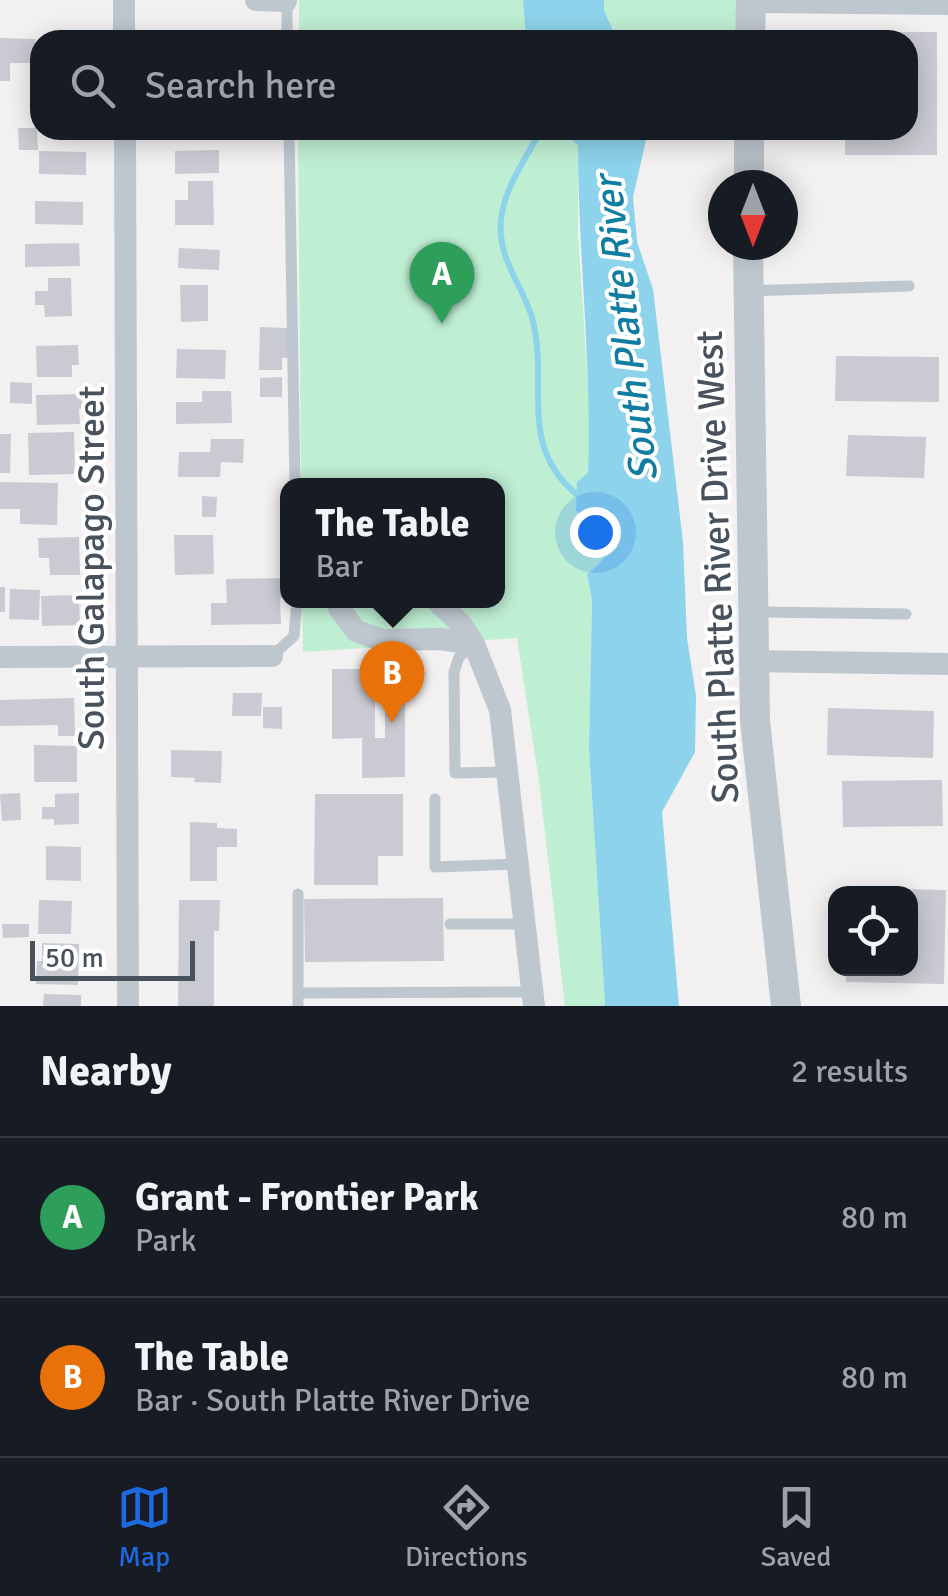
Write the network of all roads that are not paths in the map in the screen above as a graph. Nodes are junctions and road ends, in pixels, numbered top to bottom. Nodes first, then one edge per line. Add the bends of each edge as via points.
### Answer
1 (124, 0) edge
2 (256, 0) edge
3 (286, 1) edge
4 (751, 1) edge
5 (948, 4) edge
6 (124, 30) edge
7 (287, 30) edge
8 (750, 30) edge
9 (124, 140) edge
10 (288, 140) edge
11 (749, 140) edge
12 (749, 170) edge
13 (748, 260) edge
14 (909, 286) dead end
15 (748, 291) junction
16 (295, 478) edge
17 (296, 608) edge
18 (339, 608) edge
19 (444, 608) edge
20 (752, 612) junction
21 (906, 614) dead end
22 (474, 644) junction
23 (126, 656) junction
24 (272, 656) joint
25 (0, 657) edge
26 (752, 660) junction
27 (948, 664) edge
28 (505, 772) junction
29 (435, 799) dead end
30 (516, 864) junction
31 (298, 894) dead end
32 (450, 924) dead end
33 (524, 924) junction
34 (488, 992) junction
35 (298, 999) edge
36 (533, 999) edge
37 (128, 1006) edge
38 (488, 1006) edge
39 (786, 1006) edge

1 - 6 street
2 - 3 street
3 - 7 lane
4 - 5 street
4 - 8 street
9 - 23 street, South Galapago Street
10 - 16 lane
11 - 12 street
13 - 15 street, South Platte River Drive West
14 - 15 lane
15 - 20 street, South Platte River Drive West
17 - 24 lane via 294,636
18 - 22 street via 356,630 382,640
19 - 22 street
20 - 21 lane
20 - 26 street, South Platte River Drive West
22 - 28 street via 500,710
22 - 28 lane via 454,672 456,772
23 - 24 street
23 - 25 street
23 - 37 street, South Galapago Street
26 - 27 street
26 - 39 street, South Platte River Drive West
28 - 30 street
29 - 30 lane via 435,867
30 - 33 street
31 - 35 lane
32 - 33 lane
33 - 36 street
34 - 35 lane
34 - 36 lane
34 - 38 lane

